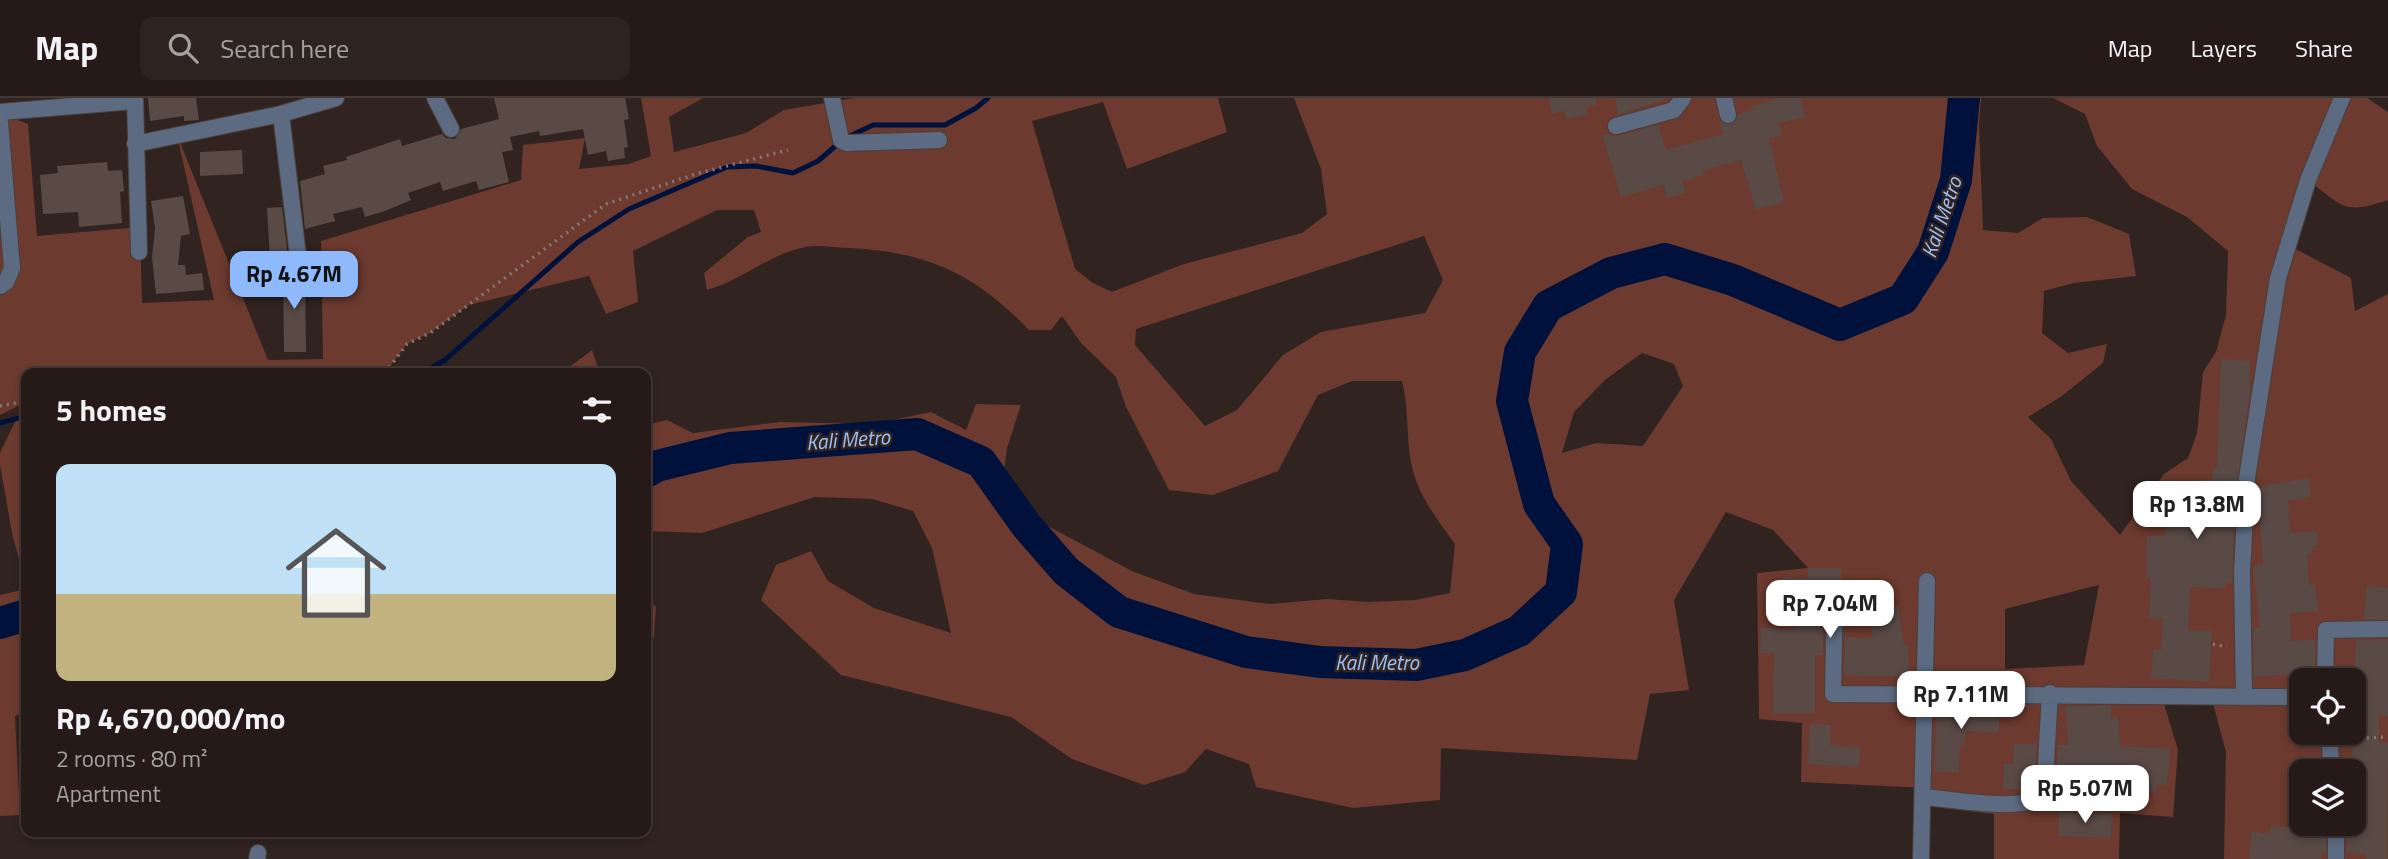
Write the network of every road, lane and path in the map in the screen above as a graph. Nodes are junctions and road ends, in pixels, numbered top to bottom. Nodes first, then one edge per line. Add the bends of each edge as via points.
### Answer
1 (336, 98) edge
2 (435, 98) edge
3 (832, 98) edge
4 (1683, 98) edge
5 (1724, 98) edge
6 (2342, 98) edge
7 (135, 99) edge
8 (317, 101) edge
9 (0, 112) edge
10 (281, 114) junction
11 (1728, 115) dead end
12 (0, 122) edge
13 (1616, 126) dead end
14 (451, 130) dead end
15 (939, 140) dead end
16 (135, 144) junction
17 (788, 150) dead end
18 (139, 252) dead end
19 (299, 264) dead end
20 (0, 286) edge
21 (388, 368) edge
22 (21, 402) edge
23 (0, 406) edge
24 (2200, 510) dead end
25 (2246, 513) junction
26 (1927, 581) dead end
27 (1835, 590) dead end
28 (2388, 629) edge
29 (2325, 668) edge
30 (2050, 693) junction
31 (1925, 695) junction
32 (2244, 696) junction
33 (2289, 697) edge
34 (2366, 737) edge
35 (2388, 737) edge
36 (1923, 797) junction
37 (2336, 836) edge
38 (1921, 859) edge
39 (2336, 859) edge

1 - 8 street
2 - 14 street
3 - 15 street via 838,132 846,143
4 - 13 street via 1674,110
5 - 11 street
6 - 25 street via 2308,180 2278,278 2247,478
7 - 9 street
7 - 16 street
8 - 10 street
10 - 16 street
10 - 19 street
12 - 20 street via 12,268
16 - 18 street
17 - 21 path via 696,174 606,205 430,333 407,344
22 - 23 path
24 - 25 street
25 - 32 street
26 - 31 street
27 - 31 street via 1833,694
28 - 29 street via 2326,630
30 - 31 street
30 - 32 street
30 - 36 street via 2044,797 2004,803
31 - 36 street
32 - 33 street
34 - 35 path
36 - 38 street
37 - 39 street

